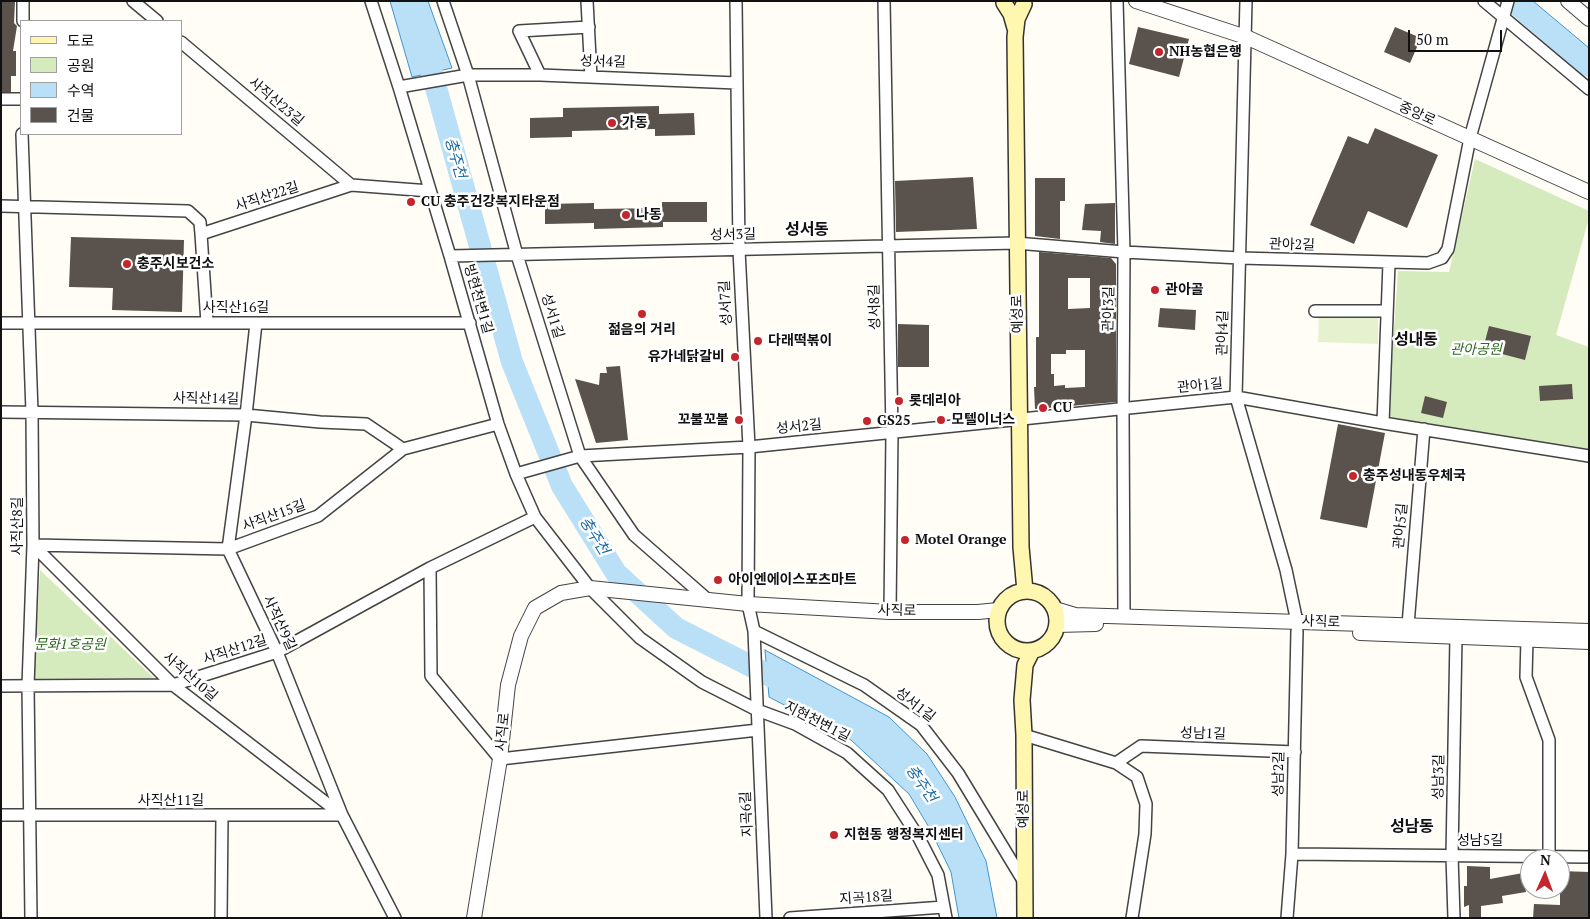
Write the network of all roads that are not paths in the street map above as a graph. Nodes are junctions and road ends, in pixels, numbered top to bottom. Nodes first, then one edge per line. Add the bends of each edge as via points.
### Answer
1 (23, 1) edge
2 (133, 1) edge
3 (371, 1) edge
4 (443, 1) edge
5 (587, 1) edge
6 (736, 1) edge
7 (884, 1) edge
8 (1117, 1) edge
9 (1136, 1) edge
10 (1246, 1) edge
11 (1484, 1) edge
12 (1508, 1) edge
13 (1568, 1) edge
14 (1002, 2) edge
15 (1028, 3) edge
16 (1504, 15) junction
17 (1589, 19) edge
18 (23, 20) edge
19 (156, 20) edge
20 (588, 27) junction
21 (1016, 37) junction
22 (1246, 37) junction
23 (182, 43) edge
24 (540, 75) junction
25 (468, 76) junction
26 (591, 77) junction
27 (737, 83) junction
28 (399, 87) junction
29 (1589, 89) edge
30 (1, 99) edge
31 (20, 99) edge
32 (22, 135) edge
33 (1470, 138) junction
34 (350, 186) junction
35 (430, 191) junction
36 (1589, 192) edge
37 (24, 205) junction
38 (1, 206) edge
39 (201, 234) junction
40 (1016, 243) junction
41 (889, 246) junction
42 (739, 250) junction
43 (1124, 252) junction
44 (517, 255) junction
45 (450, 256) junction
46 (1240, 258) junction
47 (1389, 263) junction
48 (1315, 311) dead end
49 (1387, 312) junction
50 (1, 323) edge
51 (29, 323) junction
52 (207, 323) junction
53 (256, 323) junction
54 (470, 323) junction
55 (1236, 397) junction
56 (1123, 410) junction
57 (1, 412) edge
58 (32, 412) junction
59 (246, 414) junction
60 (1020, 420) junction
61 (1383, 423) junction
62 (498, 424) junction
63 (1424, 429) junction
64 (892, 432) junction
65 (749, 447) junction
66 (403, 448) junction
67 (580, 456) junction
68 (1589, 456) edge
69 (516, 474) junction
70 (535, 517) junction
71 (33, 545) junction
72 (228, 549) junction
73 (430, 568) junction
74 (590, 588) junction
75 (1024, 591) junction
76 (707, 598) junction
77 (748, 604) junction
78 (998, 610) junction
79 (1055, 610) junction
80 (890, 612) junction
81 (1124, 616) junction
82 (1057, 625) junction
83 (1408, 625) junction
84 (1297, 626) junction
85 (754, 631) junction
86 (1589, 631) edge
87 (1456, 637) junction
88 (1528, 640) junction
89 (1589, 642) edge
90 (1010, 647) junction
91 (1032, 651) junction
92 (277, 652) junction
93 (173, 685) junction
94 (1, 686) edge
95 (28, 686) junction
96 (1022, 700) junction
97 (757, 710) junction
98 (758, 730) junction
99 (1024, 735) junction
100 (1294, 752) junction
101 (500, 760) junction
102 (1116, 763) junction
103 (342, 814) junction
104 (1, 815) edge
105 (30, 815) junction
106 (222, 816) junction
107 (1548, 849) edge
108 (1292, 854) junction
109 (1452, 856) junction
110 (1520, 856) edge
111 (1570, 857) edge
112 (1589, 857) edge
113 (1024, 882) junction
114 (945, 912) edge
115 (31, 918) edge
116 (221, 918) edge
117 (394, 918) edge
118 (474, 918) edge
119 (766, 918) edge
120 (790, 918) edge
121 (1025, 918) edge
122 (1132, 918) edge
123 (1287, 918) edge
124 (1454, 918) edge

1 - 18 street
2 - 19 street
3 - 28 street, 빙현천변1길
4 - 25 street, 성서1길
5 - 20 street
6 - 27 street, 성서7길
7 - 41 street, 성서8길
8 - 43 street, 관아3길
9 - 22 street, 중앙로
10 - 22 street
11 - 16 street
12 - 16 street, 관아2길
13 - 17 street
14 - 15 main road via 1014,5
14 - 21 main road, 예성로 via 1011,14
15 - 21 main road, 예성로 via 1017,19
16 - 29 street
16 - 33 street, 관아2길
20 - 24 street via 519,31
20 - 26 street
21 - 40 main road, 예성로
22 - 33 street, 중앙로
22 - 46 street, 관아4길
23 - 34 street, 사직산23길
24 - 25 street, 성서4길
24 - 26 street, 성서4길
25 - 28 street, 성서4길
25 - 44 street, 성서1길
26 - 27 street, 성서4길
27 - 42 street, 성서7길
28 - 35 street, 빙현천변1길
30 - 31 street
32 - 37 street, 사직산8길
33 - 36 street, 중앙로
33 - 47 street, 관아2길 via 1448,249 1442,258 1428,263
34 - 35 street, 사직산22길
34 - 39 street, 사직산22길
35 - 45 street, 빙현천변1길
37 - 38 street
37 - 39 street via 188,211 200,222
37 - 51 street, 사직산8길
39 - 52 street
40 - 41 street, 성서3길
40 - 43 street, 관아2길
40 - 60 main road, 예성로
41 - 42 street, 성서3길
41 - 64 street, 성서8길
42 - 44 street, 성서3길
42 - 65 street, 성서7길
43 - 46 street, 관아2길
43 - 56 street, 관아3길
44 - 45 street, 성서3길
44 - 67 street, 성서1길
45 - 54 street, 빙현천변1길
46 - 47 street, 관아2길
46 - 55 street, 관아4길
47 - 49 street
48 - 49 street
49 - 61 street
50 - 51 street, 사직산16길
51 - 52 street, 사직산16길
51 - 58 street, 사직산8길
52 - 53 street, 사직산16길
53 - 54 street, 사직산16길
53 - 59 street
54 - 62 street, 빙현천변1길
55 - 56 street, 관아1길
55 - 61 street, 관아1길
55 - 84 street, 관아4길 via 1286,570
56 - 60 street, 관아1길
56 - 81 street, 관아3길
57 - 58 street, 사직산14길
58 - 59 street, 사직산14길
58 - 71 street, 사직산8길
59 - 66 street, 사직산14길 via 366,424
59 - 72 street
60 - 64 street, 성서2길
60 - 75 main road, 예성로
61 - 63 street, 관아1길
62 - 66 street, 사직산15길
62 - 69 street, 빙현천변1길
63 - 68 street, 관아1길
63 - 83 street, 관아5길
64 - 65 street, 성서2길
64 - 80 street, 성서8길
65 - 67 street, 성서2길
65 - 77 street, 성서7길
66 - 72 street, 사직산15길 via 318,516
67 - 69 street, 성서2길
67 - 76 street, 성서1길 via 634,534
69 - 70 street, 빙현천변1길
70 - 73 street, 사직산12길
70 - 74 street, 빙현천변1길
71 - 72 street, 사직산15길
71 - 93 street, 사직산10길
71 - 95 street, 사직산8길
72 - 92 street, 사직산9길
73 - 92 street, 사직산12길
73 - 101 street via 431,676
74 - 76 street, 사직로
74 - 97 street, 지현천변1길 via 640,638 702,682
74 - 101 street, 사직로 via 561,594 535,608 521,636 508,685
75 - 78 main road via 1009,597
75 - 79 main road via 1043,596
76 - 77 street, 사직로
77 - 80 street, 사직로
77 - 85 street, 성서7길
78 - 80 street, 사직로
78 - 90 main road via 997,627
79 - 81 street, 사직로 via 1074,615
79 - 82 main road
81 - 84 street, 사직로
82 - 84 street, 사직로
82 - 91 main road via 1051,640
83 - 84 street, 사직로
83 - 86 street, 사직로
84 - 87 street, 사직로
84 - 100 street, 성남2길
85 - 97 street, 지곡6길
85 - 113 street, 성서1길 via 864,686 921,725 958,773
87 - 88 street, 사직로
87 - 109 street, 성남3길
88 - 89 street, 사직로
88 - 107 street via 1526,677 1548,740
90 - 91 main road
90 - 96 main road
91 - 96 main road via 1026,665
92 - 93 street, 사직산12길
92 - 103 street, 사직산9길
93 - 95 street, 사직산12길
93 - 103 street, 사직산10길
94 - 95 street, 사직산12길
95 - 105 street, 사직산8길
96 - 99 main road, 예성로
97 - 98 street, 지곡6길
97 - 114 street, 지현천변1길 via 795,724 847,753 888,790 938,875
98 - 101 street
98 - 119 street, 지곡6길
99 - 102 street
99 - 113 main road, 예성로
100 - 102 street, 성남1길 via 1141,746
100 - 108 street, 성남2길
101 - 118 street, 사직로
102 - 122 street via 1137,777 1146,804 1145,834
103 - 106 street, 사직산11길
103 - 117 street, 사직산9길
104 - 105 street, 사직산11길
105 - 106 street, 사직산11길
105 - 115 street, 사직산8길
106 - 116 street
108 - 109 street, 성남5길
108 - 123 street, 성남2길
109 - 110 street, 성남5길
109 - 124 street, 성남3길
111 - 112 street, 성남5길
113 - 121 main road, 예성로
114 - 120 street, 지곡18길

